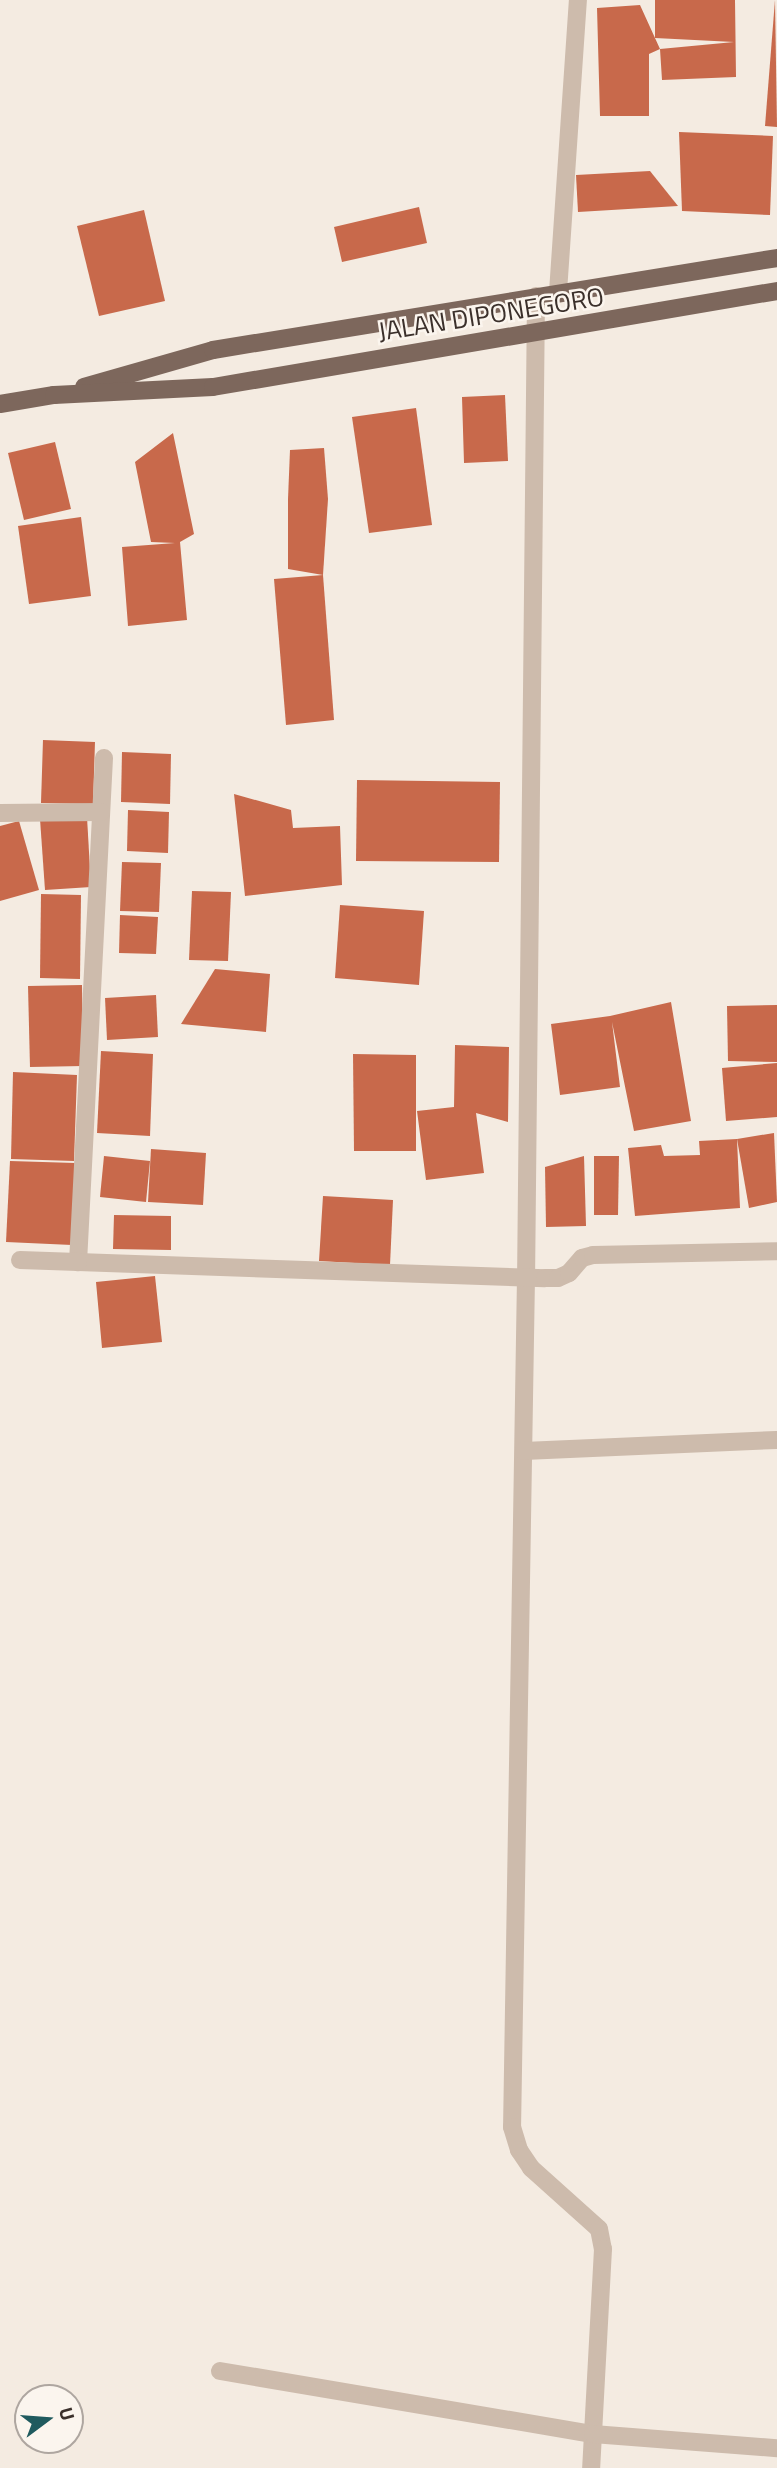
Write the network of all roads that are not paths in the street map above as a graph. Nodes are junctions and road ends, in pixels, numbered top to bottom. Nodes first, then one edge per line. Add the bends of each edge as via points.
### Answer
1 (578, 0) edge
2 (777, 258) edge
3 (777, 291) edge
4 (558, 292) junction
5 (536, 296) junction
6 (536, 334) junction
7 (54, 395) junction
8 (0, 404) edge
9 (104, 758) dead end
10 (101, 811) junction
11 (0, 814) edge
12 (777, 1251) edge
13 (20, 1261) dead end
14 (78, 1262) junction
15 (526, 1277) junction
16 (777, 1440) edge
17 (524, 1451) junction
18 (220, 2371) dead end
19 (593, 2434) junction
20 (777, 2448) edge
21 (590, 2468) edge

1 - 4 street
2 - 4 main road, JALAN DIPONEGORO
3 - 6 main road, JALAN DIPONEGORO
4 - 5 main road, JALAN DIPONEGORO
5 - 6 street
5 - 7 main road, JALAN DIPONEGORO via 213,350
6 - 7 main road, JALAN DIPONEGORO via 213,387
6 - 15 street
7 - 8 main road
9 - 10 street
10 - 11 street
10 - 14 street
12 - 15 street via 593,1255 582,1258 558,1278
13 - 14 street
14 - 15 street
15 - 17 street
16 - 17 street
17 - 19 street via 513,2127 519,2150 531,2168 599,2230 604,2249
18 - 19 street
19 - 20 street
19 - 21 street

